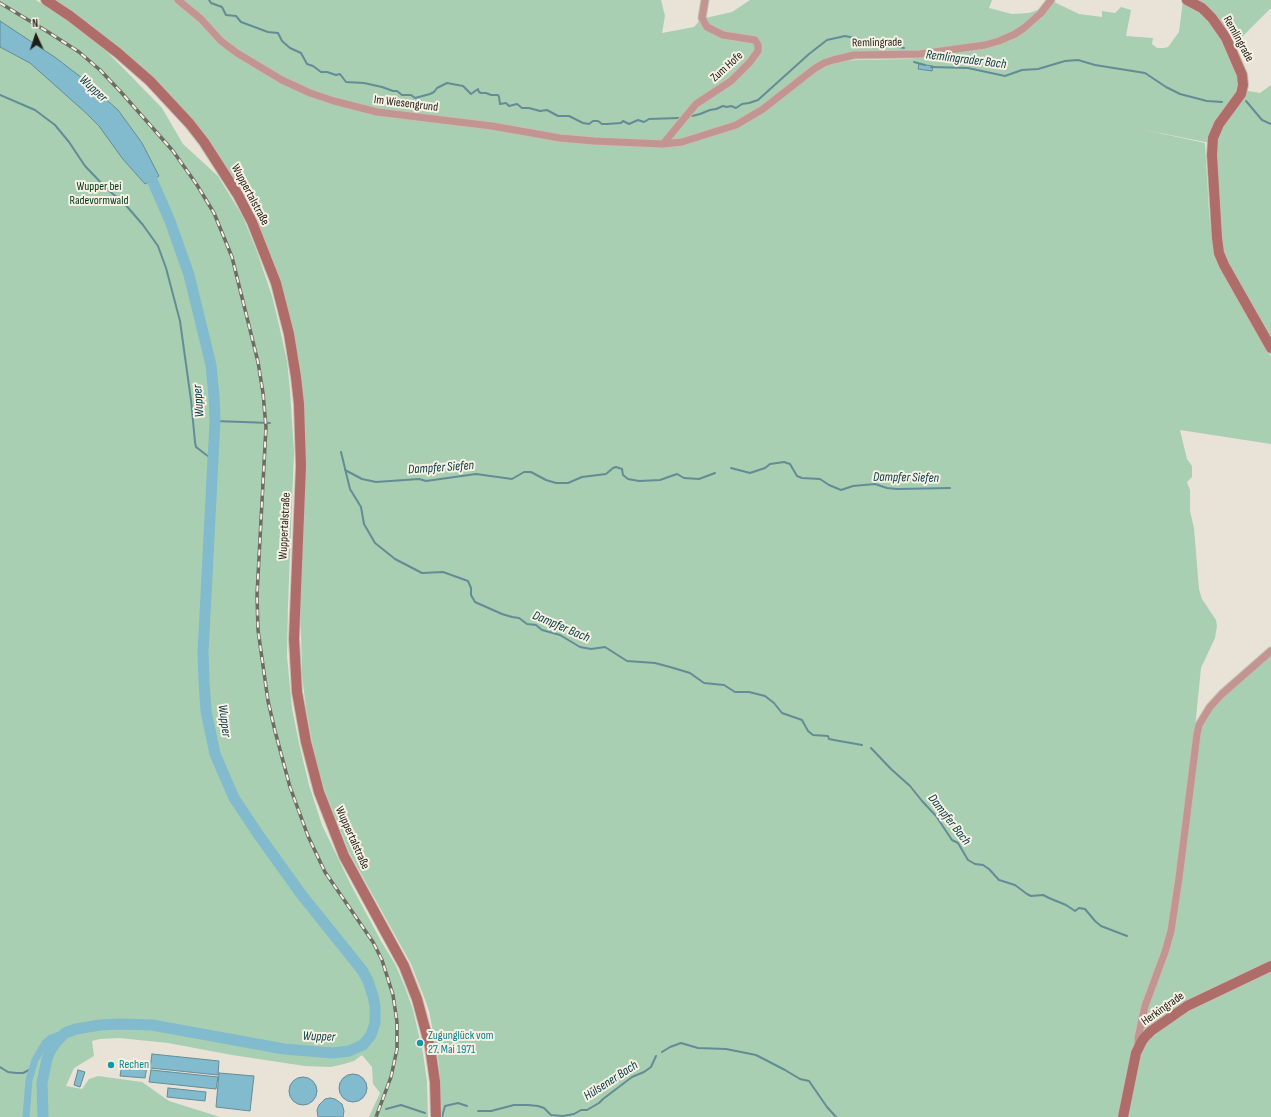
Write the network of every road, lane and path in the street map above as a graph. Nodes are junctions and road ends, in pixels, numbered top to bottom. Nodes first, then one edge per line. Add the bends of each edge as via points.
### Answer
1 (46, 0) edge
2 (178, 0) edge
3 (705, 0) edge
4 (1052, 0) edge
5 (1187, 0) edge
6 (663, 144) junction
7 (1271, 348) edge
8 (1271, 651) edge
9 (1271, 966) edge
10 (1138, 1048) junction
11 (436, 1117) edge
12 (1123, 1117) edge

1 - 11 main road, Wuppertalstraße via 134,67 190,124 238,195 252,222 274,279 289,334 299,404 300,466 294,639 297,692 306,742 319,792 344,856 404,966 418,999 430,1047
2 - 6 street, Im Wiesengrund via 228,46 258,66 310,93 348,105 377,112 492,126 560,138
3 - 6 street, Zum Hofe via 702,18 707,27 723,35 755,40 758,51 731,81 696,104
4 - 6 street, Remlingrade via 1024,28 985,45 920,54 864,55 824,63 736,125 682,142
5 - 7 main road, Remlingrade via 1202,8 1212,18 1226,38 1242,75 1244,84 1241,94 1214,134 1212,149 1217,238 1224,265
8 - 10 street via 1222,694 1199,725 1171,931 1145,1006
9 - 10 main road, Herkingrade via 1187,1006 1151,1031
10 - 12 main road, Herkingrade

